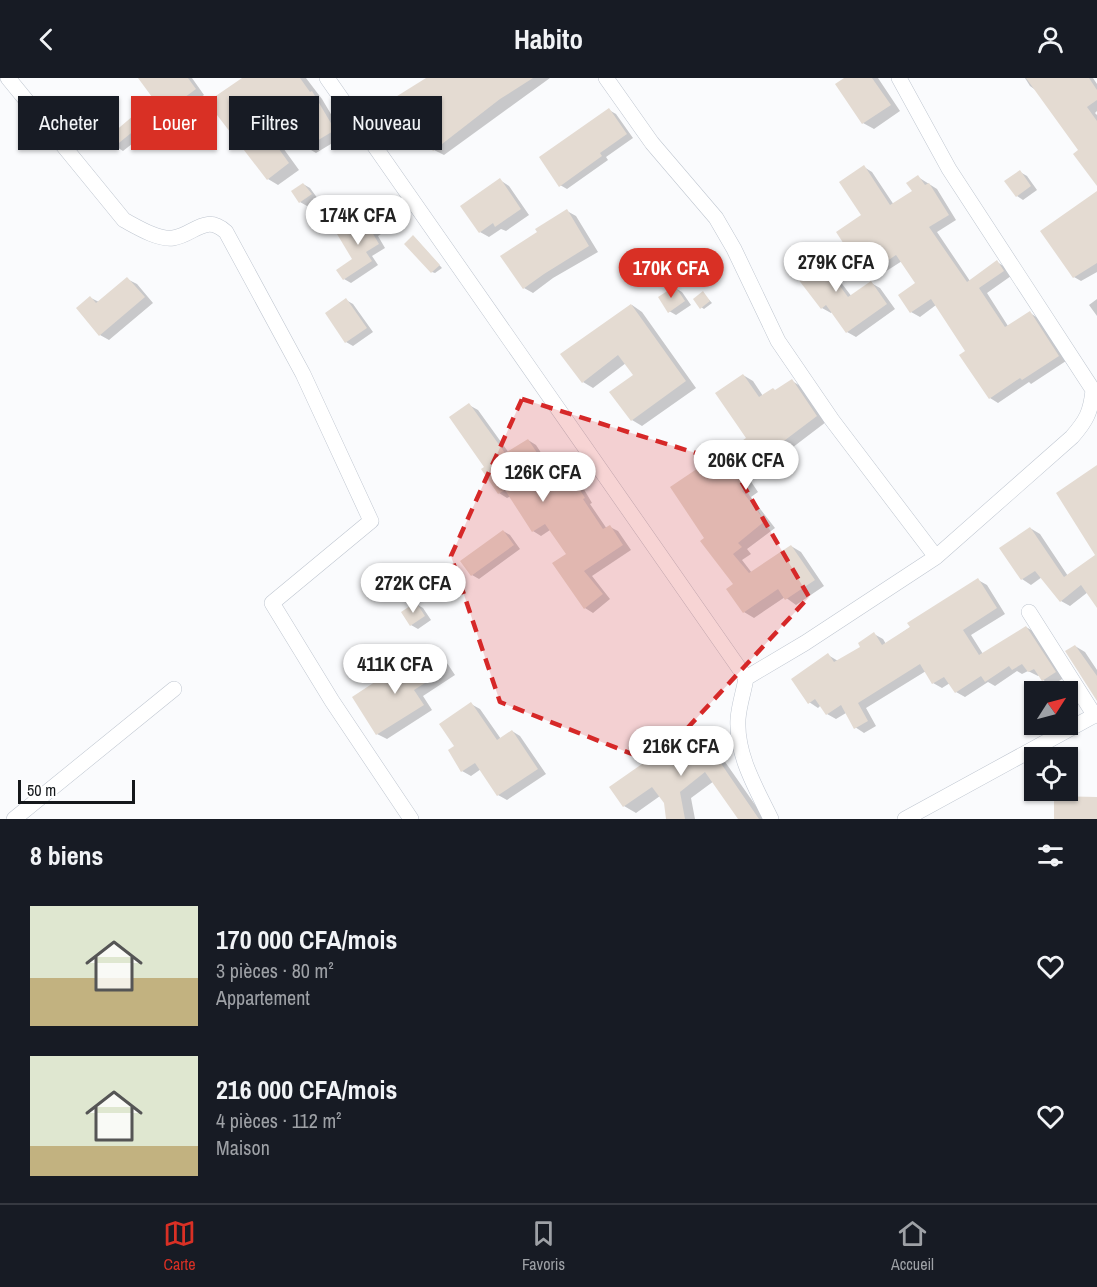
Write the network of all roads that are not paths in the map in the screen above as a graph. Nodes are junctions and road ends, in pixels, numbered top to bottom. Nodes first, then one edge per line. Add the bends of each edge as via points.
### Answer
1 (8, 78) edge
2 (327, 78) edge
3 (606, 78) edge
4 (899, 78) edge
5 (1095, 389) edge
6 (936, 557) junction
7 (1029, 612) dead end
8 (746, 678) junction
9 (174, 689) dead end
10 (1096, 715) edge
11 (14, 819) edge
12 (411, 819) edge
13 (771, 819) edge
14 (905, 819) edge

1 - 12 street via 124,220 146,232 173,238 208,224 226,232 303,374 371,521 272,603
2 - 8 street
3 - 6 street via 652,143 716,218 778,341 832,420
4 - 5 street via 949,169
5 - 6 street via 1084,424
6 - 8 street
7 - 10 street
8 - 13 street via 738,719 739,744
9 - 11 street
10 - 14 street

